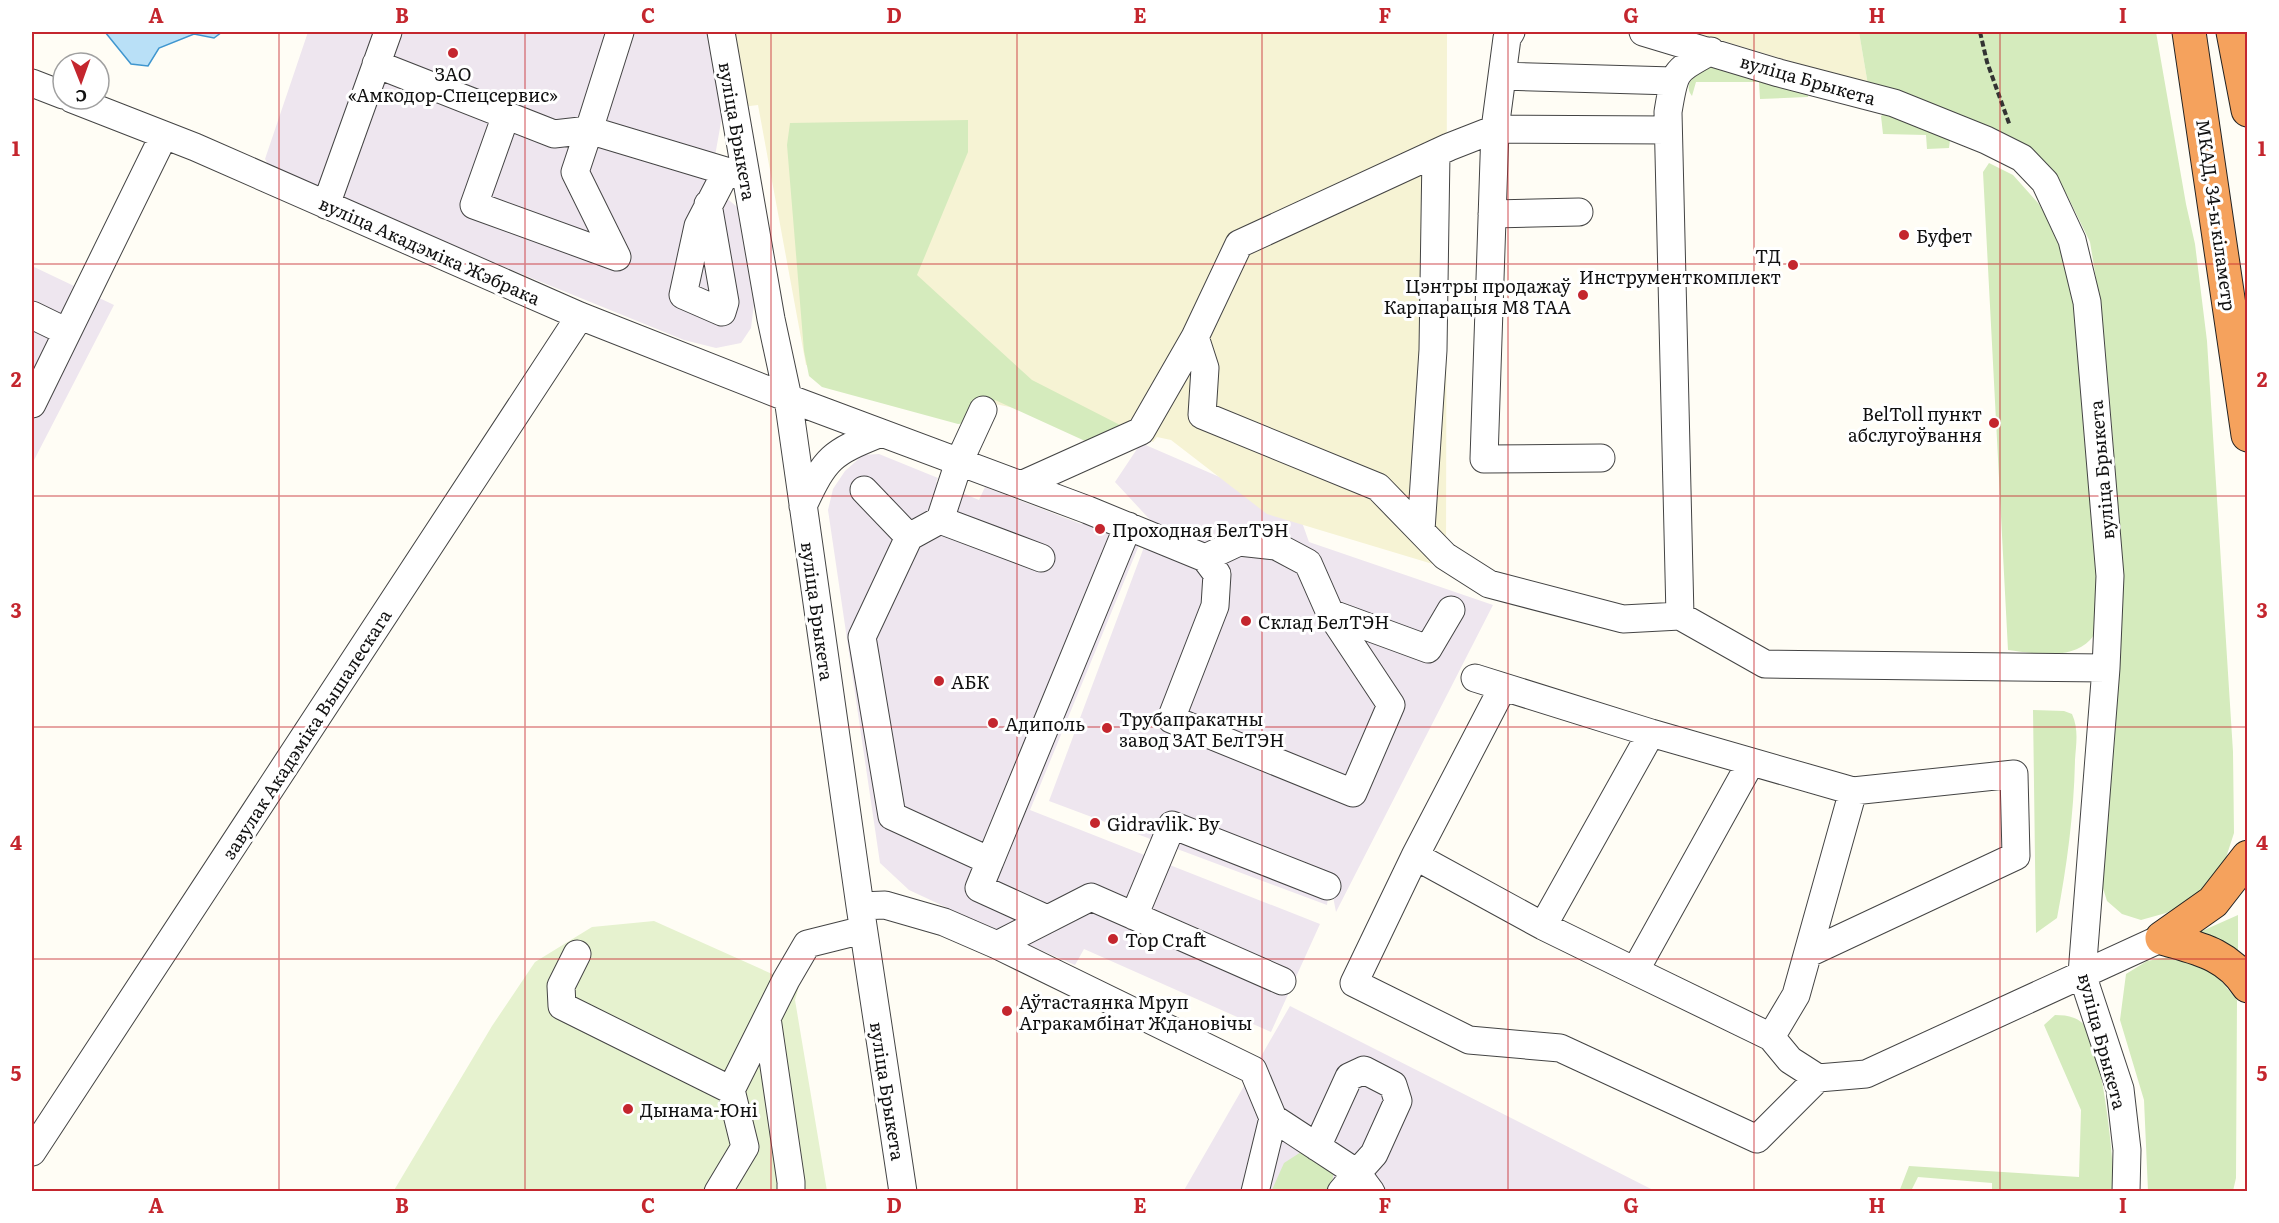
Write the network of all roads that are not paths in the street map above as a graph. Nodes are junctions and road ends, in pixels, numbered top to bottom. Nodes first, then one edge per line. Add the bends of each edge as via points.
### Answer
1 (388, 32) edge
2 (620, 32) edge
3 (721, 32) edge
4 (1511, 32) edge
5 (1643, 32) edge
6 (2189, 32) edge
7 (2233, 32) edge
8 (1711, 51) junction
9 (376, 64) junction
10 (1502, 76) junction
11 (1673, 81) junction
12 (32, 83) edge
13 (51, 90) edge
14 (2247, 110) edge
15 (103, 111) edge
16 (506, 115) junction
17 (1495, 129) junction
18 (589, 130) junction
19 (1668, 130) junction
20 (164, 135) junction
21 (1436, 153) junction
22 (736, 174) junction
23 (708, 204) dead end
24 (326, 205) junction
25 (1578, 212) dead end
26 (1492, 214) junction
27 (32, 315) edge
28 (580, 316) junction
29 (67, 332) junction
30 (1195, 337) junction
31 (788, 398) junction
32 (32, 404) edge
33 (982, 410) dead end
34 (881, 433) junction
35 (2247, 435) edge
36 (1601, 458) dead end
37 (959, 462) junction
38 (1021, 485) junction
39 (864, 490) dead end
40 (803, 506) junction
41 (940, 520) junction
42 (1128, 526) junction
43 (1420, 530) junction
44 (909, 537) junction
45 (1041, 558) dead end
46 (1205, 558) junction
47 (1451, 610) dead end
48 (1330, 613) junction
49 (1680, 616) junction
50 (2106, 668) junction
51 (1475, 678) dead end
52 (1503, 687) junction
53 (1651, 733) junction
54 (1751, 762) junction
55 (1853, 791) junction
56 (1415, 856) junction
57 (2247, 857) edge
58 (990, 861) junction
59 (1327, 886) dead end
60 (1134, 916) junction
61 (862, 918) junction
62 (1047, 919) junction
63 (1543, 926) junction
64 (2162, 938) junction
65 (997, 945) junction
66 (1809, 952) junction
67 (577, 954) dead end
68 (1635, 971) junction
69 (2082, 974) junction
70 (1282, 981) dead end
71 (2247, 986) edge
72 (767, 1018) junction
73 (1771, 1037) junction
74 (1818, 1078) junction
75 (732, 1090) junction
76 (1273, 1118) junction
77 (1317, 1147) junction
78 (32, 1152) edge
79 (1356, 1185) edge
80 (718, 1191) edge
81 (791, 1191) edge
82 (903, 1191) edge
83 (1255, 1191) edge
84 (2126, 1191) edge

1 - 9 street
2 - 18 street
3 - 22 street, вуліца Брыкета
4 - 10 street
5 - 8 street, вуліца Брыкета
6 - 35 highway, МКАД, 34-ы кіламетр
7 - 14 highway
8 - 11 street via 1680,69
8 - 50 street, вуліца Брыкета via 1894,103 1946,122 2022,158 2045,182 2072,240 2087,302 2110,576
9 - 16 street
9 - 24 street
10 - 11 street
10 - 17 street
11 - 19 street
12 - 13 street
15 - 20 street, вуліца Акадэміка Жэбрака
16 - 18 street via 554,134
16 - 18 street via 474,205 617,257 575,172
17 - 19 street
17 - 21 street
17 - 26 street
18 - 22 street
19 - 49 street
20 - 24 street, вуліца Акадэміка Жэбрака
20 - 29 street
21 - 30 street via 1239,244
21 - 43 street via 1433,350
22 - 23 street
22 - 31 street, вуліца Брыкета
24 - 28 street, вуліца Акадэміка Жэбрака
25 - 26 street
26 - 36 street via 1484,459
27 - 29 street
28 - 31 street, вуліца Акадэміка Жэбрака
28 - 78 street, завулак Акадэміка Вышалескага
29 - 32 street
30 - 38 street via 1141,431
30 - 43 street via 1205,368 1202,415 1378,487
31 - 34 street, вуліца Акадэміка Жэбрака
31 - 40 street, вуліца Брыкета
33 - 37 street
34 - 37 street, вуліца Акадэміка Жэбрака
34 - 40 street via 838,452 823,467
37 - 38 street, вуліца Акадэміка Жэбрака
37 - 41 street
38 - 42 street, вуліца Акадэміка Жэбрака
39 - 44 street
40 - 61 street, вуліца Брыкета
41 - 44 street
41 - 45 street
42 - 46 street, вуліца Акадэміка Жэбрака
42 - 58 street
43 - 49 street via 1445,556 1489,584 1623,619
44 - 58 street via 862,637 892,816
46 - 48 street via 1239,542 1276,546 1308,563
46 - 48 street via 1217,574 1215,606 1171,719 1353,793 1391,705
47 - 48 street via 1428,650
49 - 50 street via 1765,664
50 - 69 street, вуліца Брыкета
51 - 52 street
52 - 53 street
52 - 56 street
53 - 54 street
53 - 63 street
54 - 55 street
54 - 68 street
55 - 66 street
55 - 66 street via 2014,774 2016,856
56 - 63 street
56 - 74 street via 1354,984 1469,1040 1560,1048 1758,1139
57 - 64 highway via 2212,902
58 - 62 street via 979,888
59 - 60 street via 1172,825
60 - 62 street via 1091,897
60 - 70 street
61 - 65 street via 885,905 944,922
61 - 72 street via 807,944
61 - 82 street, вуліца Брыкета
62 - 65 street
63 - 68 street
64 - 69 street
64 - 71 highway via 2216,955
65 - 76 street via 1253,1070
66 - 73 street via 1796,995
67 - 75 street via 561,986 562,1006
68 - 73 street
69 - 74 street via 1866,1074
69 - 84 street, вуліца Брыкета via 2120,1089 2127,1150
72 - 75 street
72 - 81 street
73 - 74 street via 1790,1060
75 - 80 street via 745,1148
76 - 77 street
76 - 83 street
77 - 79 street
77 - 79 street via 1349,1077 1364,1070 1393,1086 1398,1101

